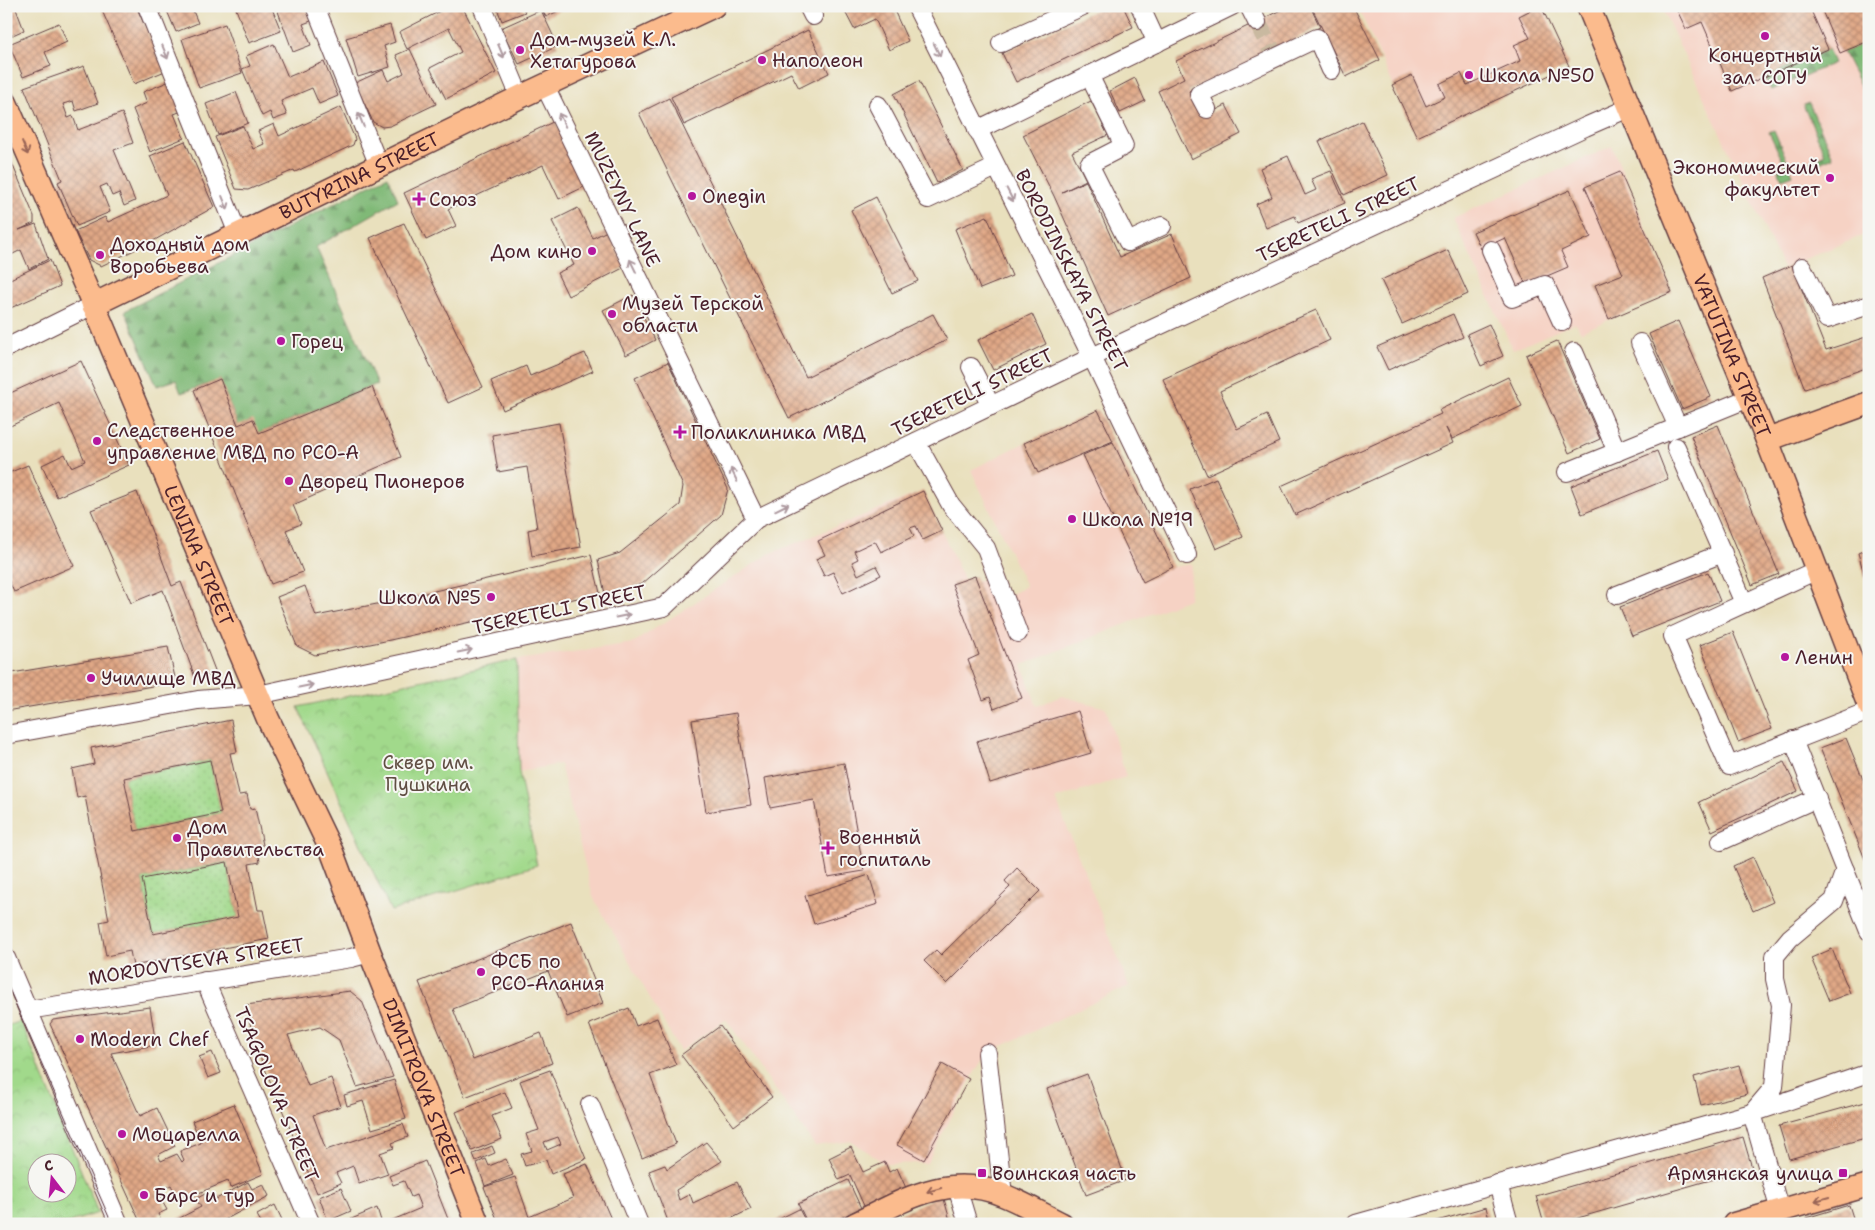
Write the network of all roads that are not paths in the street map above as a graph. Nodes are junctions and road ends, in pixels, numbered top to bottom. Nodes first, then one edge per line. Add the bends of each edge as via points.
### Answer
1 (147, 6) edge
2 (315, 6) edge
3 (482, 6) edge
4 (916, 6) edge
5 (1083, 6) edge
6 (1140, 6) edge
7 (1232, 6) edge
8 (1588, 6) edge
9 (707, 8) edge
10 (1001, 43) dead end
11 (1157, 43) junction
12 (1331, 70) dead end
13 (1090, 76) junction
14 (545, 86) junction
15 (520, 97) junction
16 (6, 103) edge
17 (878, 105) dead end
18 (1631, 107) junction
19 (1207, 109) dead end
20 (977, 130) junction
21 (379, 166) junction
22 (996, 167) junction
23 (1162, 226) dead end
24 (238, 234) junction
25 (1491, 250) dead end
26 (1802, 267) dead end
27 (93, 304) junction
28 (1869, 305) edge
29 (1562, 322) dead end
30 (1640, 343) dead end
31 (6, 348) edge
32 (1574, 352) dead end
33 (1092, 357) junction
34 (971, 367) dead end
35 (1749, 398) junction
36 (1869, 403) edge
37 (991, 406) junction
38 (1678, 427) junction
39 (1767, 440) junction
40 (916, 442) junction
41 (1676, 446) dead end
42 (1616, 452) junction
43 (1567, 472) dead end
44 (756, 519) junction
45 (1722, 553) junction
46 (1187, 555) dead end
47 (1817, 570) junction
48 (1617, 595) dead end
49 (1744, 603) junction
50 (1018, 633) dead end
51 (258, 695) junction
52 (1869, 706) edge
53 (1869, 711) edge
54 (6, 734) edge
55 (1793, 740) junction
56 (1817, 798) junction
57 (1722, 841) dead end
58 (1845, 870) junction
59 (1869, 931) edge
60 (370, 953) junction
61 (6, 958) edge
62 (206, 981) junction
63 (28, 1010) junction
64 (988, 1053) dead end
65 (1869, 1073) edge
66 (590, 1105) dead end
67 (1752, 1113) junction
68 (1498, 1184) junction
69 (1869, 1185) edge
70 (957, 1186) junction
71 (1003, 1195) junction
72 (1780, 1211) junction
73 (119, 1224) edge
74 (310, 1224) edge
75 (478, 1224) edge
76 (640, 1224) edge
77 (855, 1224) edge
78 (968, 1224) edge
79 (1062, 1224) edge
80 (1356, 1224) edge
81 (1509, 1224) edge
82 (1734, 1224) edge

1 -> 24 street
21 -> 2 street
3 -> 15 street
4 -> 20 street, BORODINSKAYA STREET
5 - 10 street
6 - 11 street
7 - 11 street
8 - 18 main road, VATUTINA STREET
9 - 14 main road, BUTYRINA STREET
11 - 13 street
12 - 19 street via 1316,38 1274,54 1199,94
13 - 20 street
13 - 23 street via 1124,146 1089,164 1128,242
14 - 15 main road, BUTYRINA STREET
44 -> 14 street, MUZEYNY LANE
15 - 21 main road, BUTYRINA STREET
16 -> 27 main road, LENINA STREET
17 - 22 street via 928,199
18 - 33 street, TSERETELI STREET
18 - 35 main road, VATUTINA STREET
20 - 22 street, BORODINSKAYA STREET
21 - 24 main road, BUTYRINA STREET
22 -> 33 street, BORODINSKAYA STREET
24 - 27 main road, BUTYRINA STREET
25 - 29 street via 1512,298 1545,284
26 - 28 street via 1827,319
27 - 31 street, BUTYRINA STREET
27 - 51 main road, LENINA STREET
30 - 38 street
32 - 42 street
33 - 37 street, TSERETELI STREET
33 - 46 street, BORODINSKAYA STREET
34 - 37 street
35 - 38 street
35 - 39 main road, VATUTINA STREET
36 - 39 main road
37 - 40 street, TSERETELI STREET
38 - 42 street
39 - 47 main road, VATUTINA STREET
44 -> 40 street, TSERETELI STREET
40 - 50 street via 951,505 986,548
41 - 45 street
42 - 43 street
51 -> 44 street, TSERETELI STREET via 664,607
45 - 48 street
45 - 49 street
47 - 49 street
47 - 52 main road, VATUTINA STREET
49 - 55 street via 1673,636 1729,766
51 - 54 street, TSERETELI STREET via 198,700
51 - 60 main road, LENINA STREET via 332,852
53 - 55 street
55 - 56 street
56 - 57 street
56 - 58 street
58 - 59 street
58 - 67 street via 1834,901 1790,938 1775,956 1775,979 1781,1005 1774,1087
60 - 62 street, MORDOVTSEVA STREET
60 - 75 main road, DIMITROVA STREET
61 - 63 street
62 - 63 street, MORDOVTSEVA STREET
62 - 74 street, TSAGOLOVA STREET
63 - 73 street
64 - 71 street
65 - 67 street
66 - 76 street
67 - 68 street
67 - 72 street
68 - 80 street
68 - 81 street
69 -> 72 main road
70 - 71 main road
70 -> 77 main road via 915,1194
70 - 78 street
71 - 79 main road
72 - 82 main road

